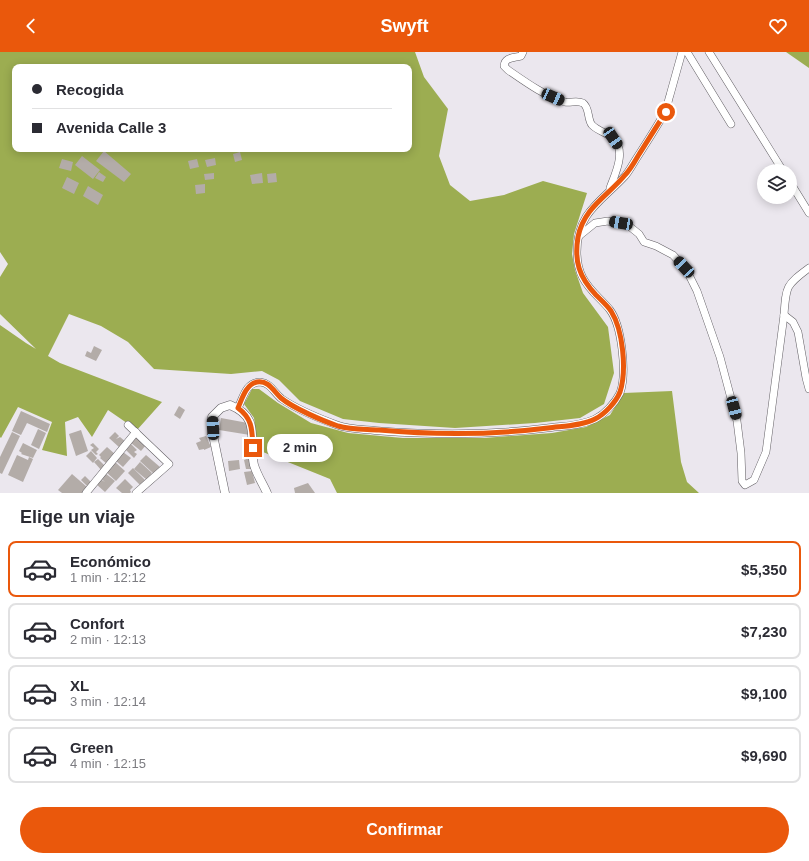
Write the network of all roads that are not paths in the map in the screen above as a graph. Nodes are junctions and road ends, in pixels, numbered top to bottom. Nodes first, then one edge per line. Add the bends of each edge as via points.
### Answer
1 (523, 52) edge
2 (682, 52) edge
3 (687, 52) edge
4 (709, 52) edge
5 (731, 124) dead end
6 (779, 164) edge
7 (610, 190) junction
8 (797, 193) edge
9 (809, 213) edge
10 (578, 236) junction
11 (809, 268) edge
12 (784, 315) junction
13 (807, 375) edge
14 (809, 388) edge
15 (238, 408) junction
16 (128, 425) dead end
17 (136, 432) junction
18 (86, 493) edge
19 (136, 493) edge
20 (225, 493) edge
21 (267, 493) edge

1 - 7 street via 520,56 508,58 504,66 541,91 566,102 581,102 588,110 588,120 593,126 613,138 618,145 619,164
2 - 7 street via 666,112 626,175
3 - 5 street
4 - 6 street
7 - 10 street via 591,210 582,223
8 - 9 street
10 - 12 street via 595,223 608,221 632,227 644,242 674,256 686,269 697,291 720,357 737,421 742,481 745,485 754,480 766,452
10 - 15 street via 577,261 581,275 610,310 618,326 621,342 624,374 620,393 608,410 596,418 580,424 471,434 350,428 313,416 280,398 264,383 257,382 246,390
11 - 12 street via 792,280 786,292
12 - 13 street via 793,322 798,332
13 - 14 street
15 - 20 street via 230,405 221,408 212,417
15 - 21 street via 252,425 254,464
16 - 17 street
17 - 18 street
17 - 19 street via 169,464

